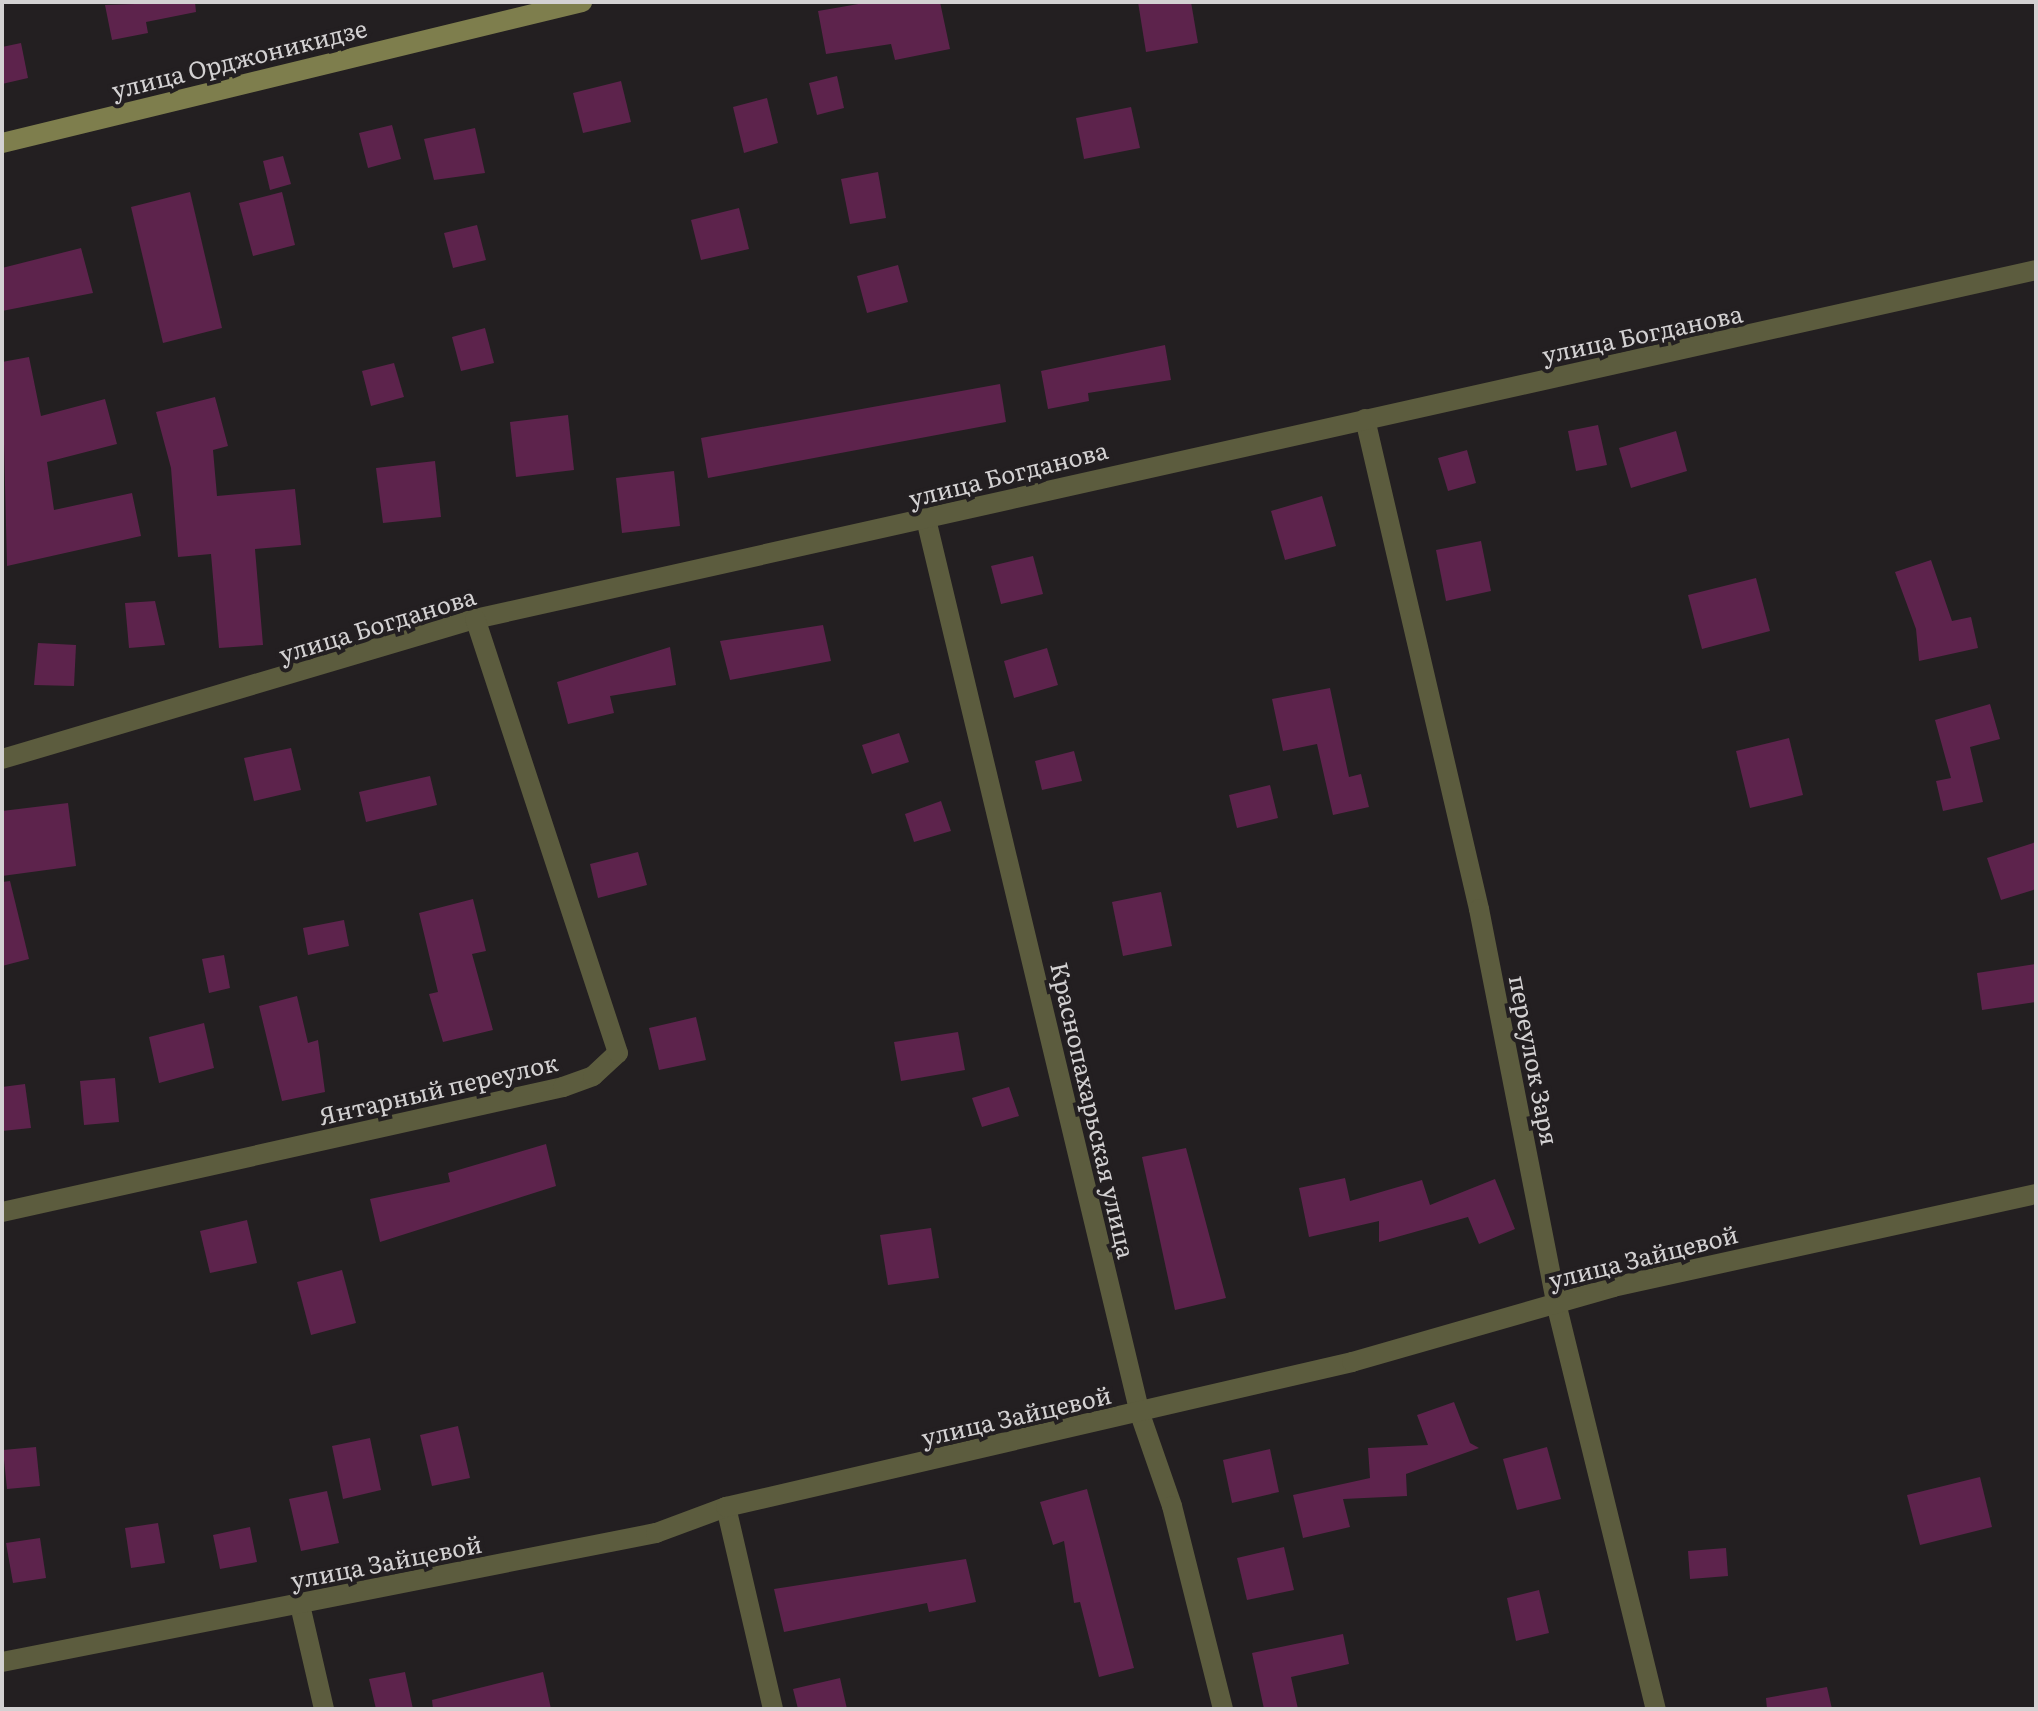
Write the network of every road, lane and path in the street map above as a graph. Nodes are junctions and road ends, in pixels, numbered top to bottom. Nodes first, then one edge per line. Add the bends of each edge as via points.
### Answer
1 (582, 2) edge
2 (2, 143) edge
3 (2036, 270) edge
4 (1365, 419) junction
5 (926, 519) junction
6 (475, 619) junction
7 (2, 759) edge
8 (2036, 1194) edge
9 (2, 1212) edge
10 (1556, 1303) junction
11 (1140, 1414) junction
12 (726, 1507) junction
13 (300, 1605) junction
14 (2, 1662) edge
15 (324, 1709) edge
16 (773, 1709) edge
17 (1223, 1709) edge
18 (1656, 1709) edge

1 - 2 street, улица Орджоникидзе
3 - 4 street, улица Богданова
4 - 5 street, улица Богданова
4 - 10 street, переулок Заря via 1479,909
5 - 6 street, улица Богданова
5 - 11 street, Краснопахарьская улица
6 - 7 street, улица Богданова
6 - 9 street, Янтарный переулок via 618,1053 593,1076 563,1087
8 - 10 street, улица Зайцевой
10 - 11 street, улица Зайцевой
10 - 18 street, переулок Заря
11 - 12 street, улица Зайцевой
11 - 17 street, Краснопахарьская улица
12 - 13 street, улица Зайцевой via 656,1533
12 - 16 street
13 - 14 street, улица Зайцевой
13 - 15 street

